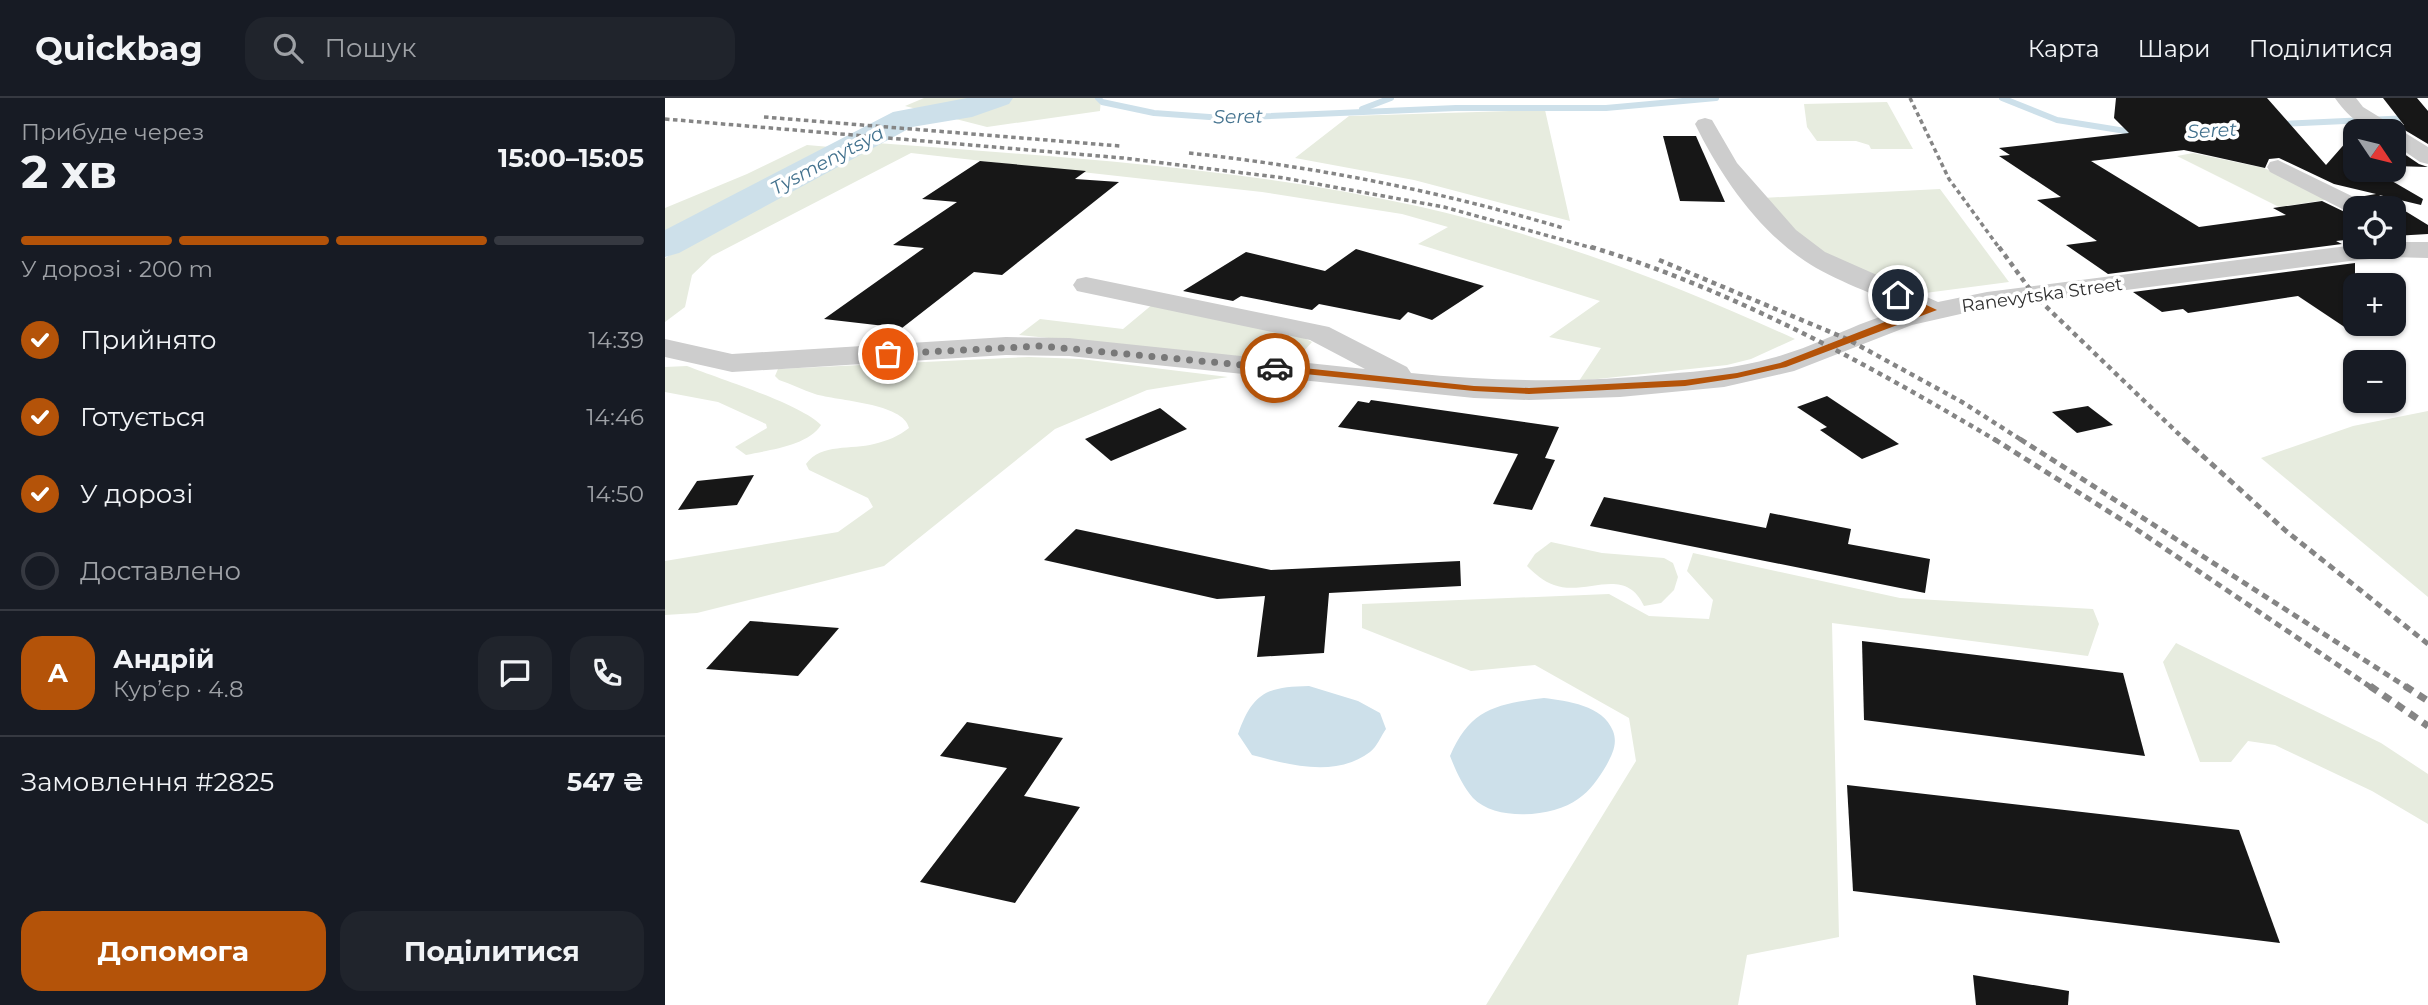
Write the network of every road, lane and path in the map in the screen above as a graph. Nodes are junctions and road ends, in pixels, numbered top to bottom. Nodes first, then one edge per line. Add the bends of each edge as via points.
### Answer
1 (2345, 98) edge
2 (2370, 119) edge
3 (1705, 124) dead end
4 (2406, 143) edge
5 (2428, 157) edge
6 (2278, 167) dead end
7 (2343, 200) edge
8 (2406, 238) edge
9 (2426, 249) edge
10 (1086, 285) dead end
11 (1933, 310) junction
12 (665, 348) edge
13 (1415, 382) junction

1 - 2 street
3 - 11 street via 1727,166 1787,235 1816,257
4 - 5 street
6 - 7 street
8 - 9 street
9 - 11 street, Ranevytska Street via 2350,253
10 - 13 street, Ranevytska Street via 1319,333
11 - 13 street, Ranevytska Street via 1783,365 1724,378 1560,391
12 - 13 street, Ranevytska Street via 702,359 743,363 1006,346 1069,347

